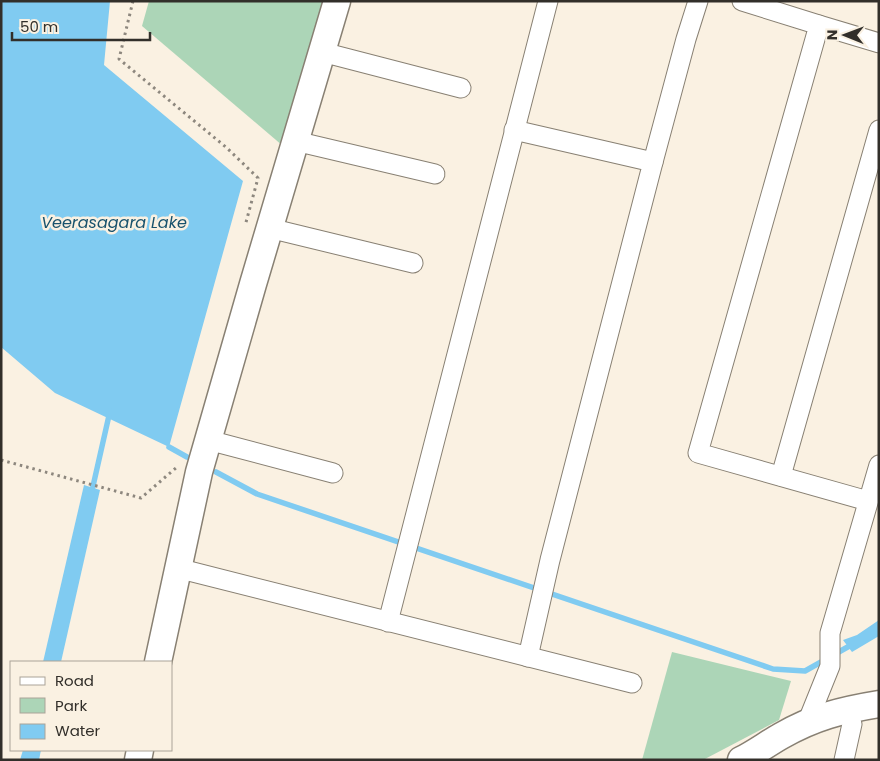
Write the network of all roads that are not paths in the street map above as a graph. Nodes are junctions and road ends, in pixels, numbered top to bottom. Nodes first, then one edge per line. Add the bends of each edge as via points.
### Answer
1 (337, 1) edge
2 (548, 1) edge
3 (698, 1) edge
4 (742, 1) edge
5 (819, 25) junction
6 (879, 43) edge
7 (322, 52) junction
8 (461, 88) dead end
9 (514, 130) junction
10 (879, 130) edge
11 (295, 141) junction
12 (653, 162) junction
13 (435, 174) dead end
14 (257, 227) junction
15 (413, 263) dead end
16 (208, 440) junction
17 (879, 465) edge
18 (334, 473) dead end
19 (781, 476) junction
20 (868, 501) junction
21 (177, 568) junction
22 (388, 622) junction
23 (528, 657) junction
24 (158, 661) edge
25 (632, 683) dead end
26 (879, 704) edge
27 (879, 720) edge
28 (808, 723) junction
29 (852, 724) junction
30 (741, 760) edge
31 (771, 760) edge
32 (844, 760) edge

1 - 7 street
2 - 9 street
3 - 12 street
4 - 5 street
5 - 6 street
5 - 19 street via 698,453
7 - 8 street
7 - 11 street
9 - 12 street
9 - 22 street
10 - 19 street
11 - 13 street
11 - 14 street
12 - 23 street
14 - 15 street
14 - 16 street
16 - 18 street
16 - 21 street
17 - 20 street
19 - 20 street
20 - 28 street via 830,633 830,666
21 - 22 street
21 - 24 street
22 - 23 street
23 - 25 street
26 - 28 street via 842,710
27 - 29 street
28 - 30 street
29 - 31 street via 809,739
29 - 32 street

